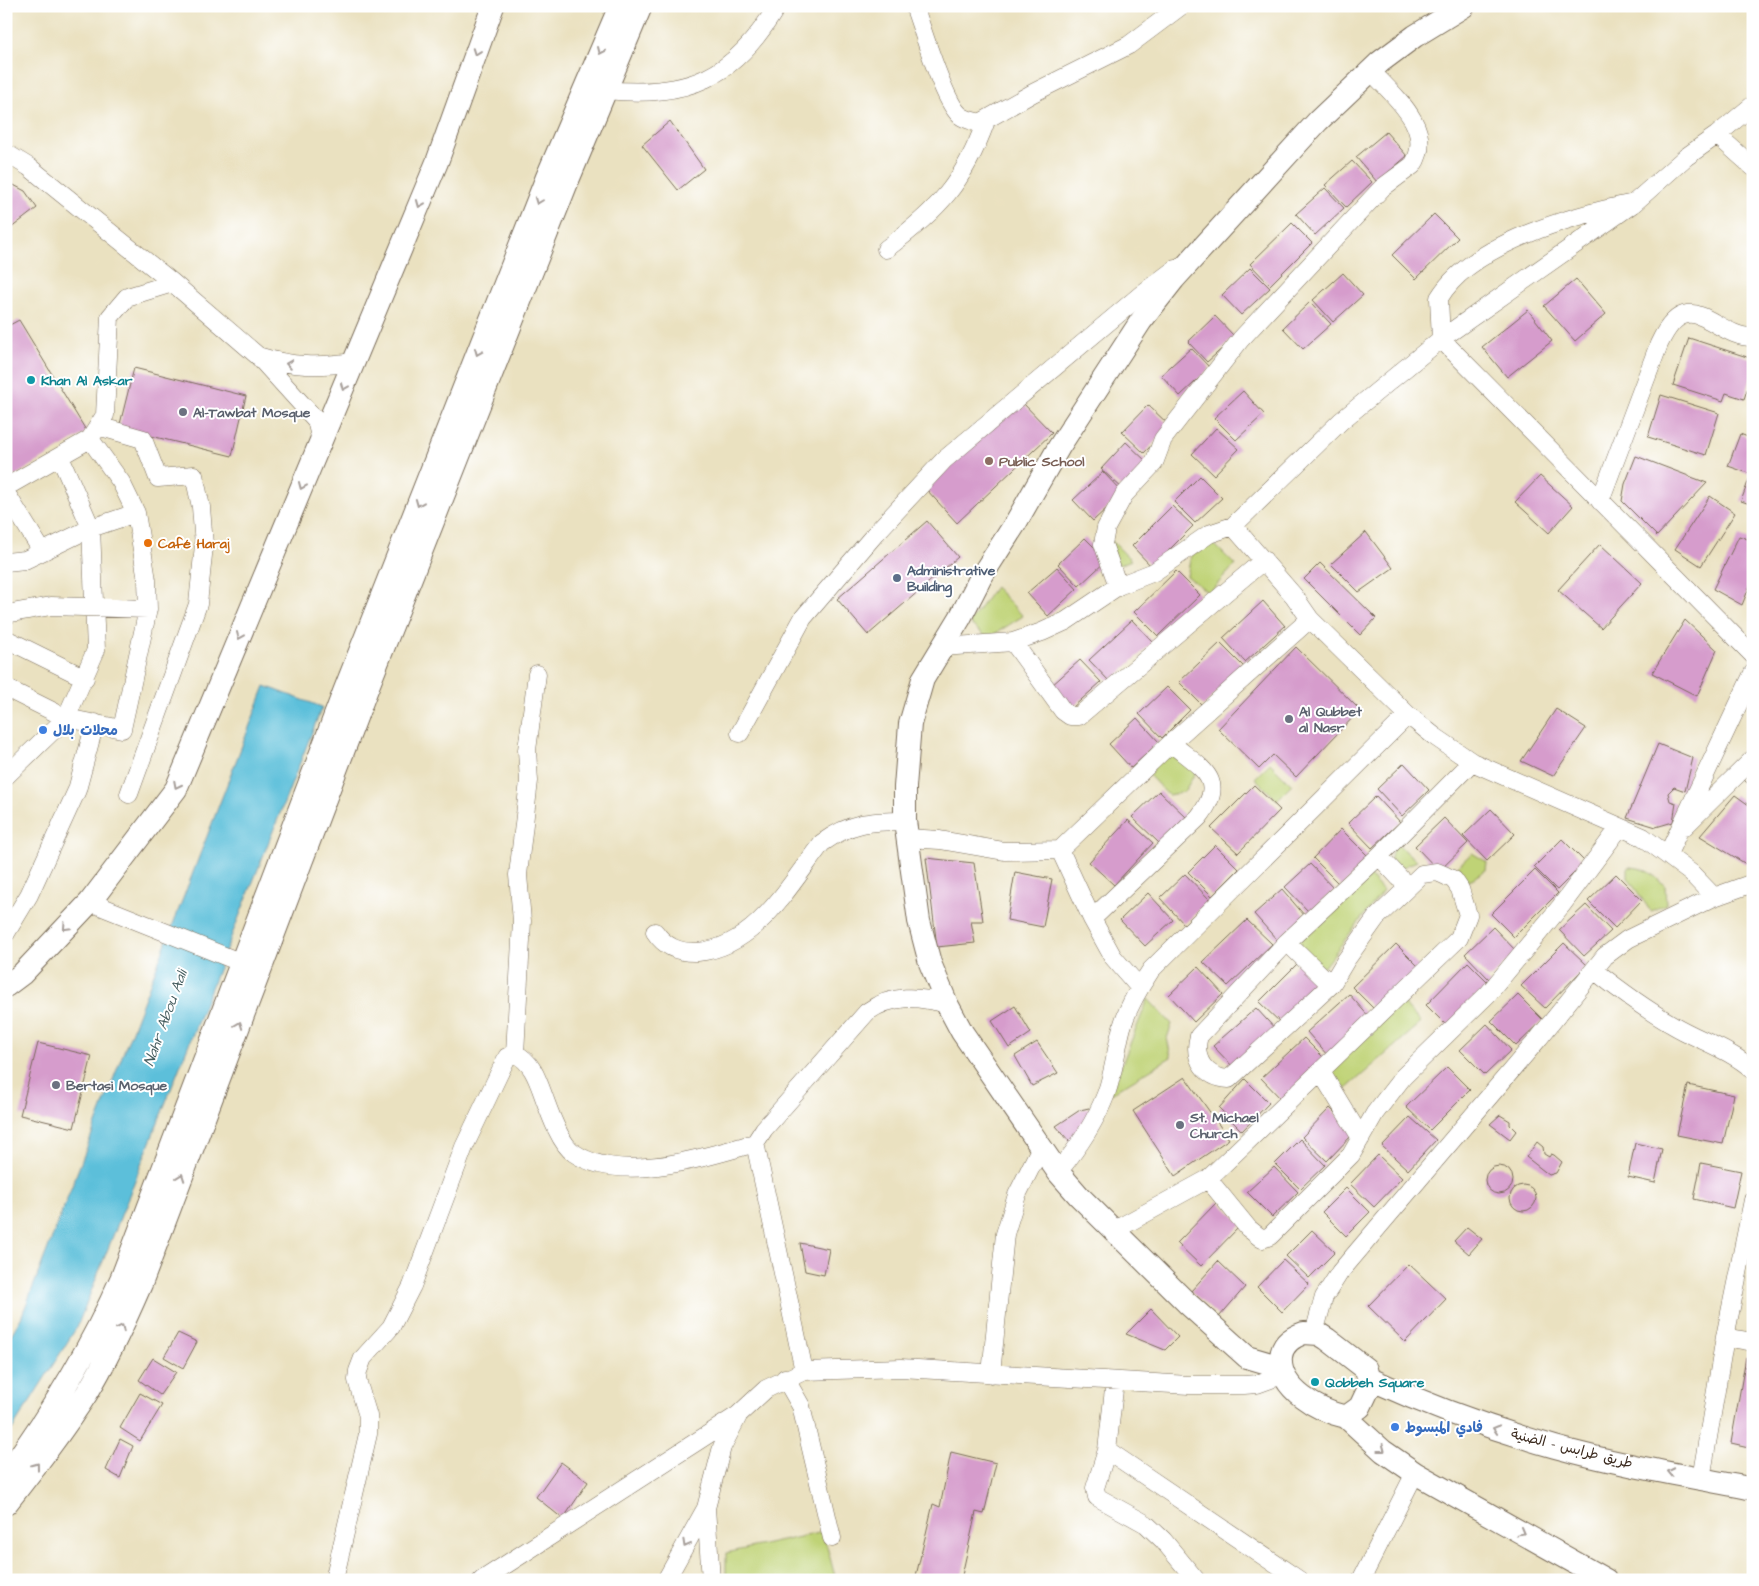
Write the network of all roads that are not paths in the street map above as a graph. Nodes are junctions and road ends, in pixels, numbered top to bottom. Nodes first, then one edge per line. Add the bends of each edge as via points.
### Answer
1 (493, 6) edge
2 (620, 6) edge
3 (642, 6) edge
4 (777, 6) edge
5 (914, 6) edge
6 (1181, 6) edge
7 (1464, 6) edge
8 (1370, 70) junction
9 (605, 90) junction
10 (1753, 105) edge
11 (986, 121) junction
12 (1717, 135) junction
13 (6, 153) edge
14 (1753, 167) edge
15 (1634, 203) junction
16 (886, 249) dead end
17 (1202, 249) junction
18 (173, 283) junction
19 (1753, 336) edge
20 (1441, 339) junction
21 (258, 356) junction
22 (355, 362) junction
23 (94, 433) junction
24 (321, 441) junction
25 (60, 457) junction
26 (6, 487) edge
27 (6, 493) edge
28 (1600, 501) junction
29 (136, 513) junction
30 (1233, 526) junction
31 (91, 528) junction
32 (42, 551) junction
33 (1264, 560) junction
34 (6, 562) edge
35 (1118, 586) junction
36 (95, 608) junction
37 (148, 609) junction
38 (6, 614) edge
39 (1310, 618) junction
40 (6, 639) edge
41 (1013, 642) junction
42 (942, 647) junction
43 (1753, 655) edge
44 (1753, 673) edge
45 (537, 674) dead end
46 (85, 678) junction
47 (6, 688) edge
48 (1408, 716) junction
49 (66, 718) junction
50 (95, 723) junction
51 (740, 733) dead end
52 (1171, 743) junction
53 (1753, 759) edge
54 (1472, 762) junction
55 (9, 768) edge
56 (128, 794) dead end
57 (1620, 827) junction
58 (906, 830) junction
59 (1676, 834) junction
60 (1060, 850) junction
61 (1668, 854) junction
62 (1379, 856) junction
63 (1753, 882) edge
64 (1408, 887) junction
65 (1714, 897) junction
66 (90, 902) junction
67 (1092, 919) junction
68 (655, 932) dead end
69 (6, 933) edge
70 (1287, 942) junction
71 (243, 963) junction
72 (1594, 970) junction
73 (6, 986) edge
74 (1331, 986) junction
75 (1140, 987) junction
76 (947, 1004) junction
77 (516, 1054) junction
78 (1753, 1070) edge
79 (1321, 1072) junction
80 (1361, 1138) junction
81 (755, 1143) junction
82 (1041, 1147) junction
83 (1058, 1172) junction
84 (1208, 1179) junction
85 (1753, 1200) edge
86 (1114, 1231) junction
87 (1314, 1334) junction
88 (1725, 1337) junction
89 (1753, 1342) edge
90 (804, 1371) junction
91 (1281, 1371) junction
92 (992, 1374) junction
93 (786, 1378) junction
94 (1370, 1379) junction
95 (1114, 1381) junction
96 (738, 1415) junction
97 (1346, 1416) junction
98 (1107, 1450) junction
99 (1415, 1473) junction
100 (6, 1475) edge
101 (1701, 1479) junction
102 (1753, 1489) edge
103 (6, 1504) edge
104 (706, 1508) junction
105 (832, 1538) dead end
106 (334, 1580) edge
107 (482, 1580) edge
108 (666, 1580) edge
109 (711, 1580) edge
110 (1196, 1580) edge
111 (1299, 1580) edge
112 (1361, 1580) edge
113 (1606, 1580) edge

1 -> 22 main road via 437,162
2 -> 71 main road via 547,177 355,664
3 - 9 main road
4 - 9 street via 761,34 712,78 682,88 655,92
5 - 11 street via 954,107 960,116 980,123
6 - 11 street via 1129,45 1033,93
7 - 8 main road via 1415,36
8 - 17 main road via 1318,121
8 - 35 street via 1418,128 1420,147 1416,160 1382,188 1241,339 1163,439 1154,463 1124,496 1106,528 1103,544
9 - 71 main road via 363,699
10 - 12 street
11 - 16 street via 967,165 949,192 929,215
12 - 14 street
12 - 15 street via 1686,157
13 - 18 street via 29,166
15 - 20 street
15 - 20 street via 1606,208 1551,226 1501,245 1480,257 1457,274 1438,298
17 - 42 main road via 1174,279 1136,329 1059,447
17 - 51 street via 1143,293 944,460 803,618
18 - 21 street
18 - 23 street via 127,297 110,317 106,415
19 - 28 street via 1738,334 1698,315 1688,315 1671,322 1659,344
20 - 28 street
20 - 30 street via 1341,421
22 -> 21 street via 304,366
21 - 24 street via 316,420
22 -> 24 main road
23 - 25 street
23 - 29 street
23 - 56 street via 143,438 158,478 194,475 204,545 198,604
24 -> 66 main road via 176,789
25 - 26 street
25 - 31 street
27 - 32 street
28 - 43 street
29 - 31 street
29 - 37 street via 148,580
30 - 33 street
30 - 35 street via 1209,534 1154,572
31 - 32 street
31 - 36 street
32 - 34 street via 24,560
33 - 39 street
33 - 41 street via 1079,716 1070,716 1063,711
35 - 41 street via 1066,621
36 - 37 street
36 - 38 street via 51,606
36 - 46 street via 96,650
37 - 50 street via 122,728
39 - 48 street
39 - 52 street
40 - 46 street
41 - 42 street
42 - 58 main road via 923,679 910,724 904,787
44 - 59 street
45 - 77 street via 527,750 529,781 518,875 522,921
46 - 49 street
47 - 49 street
48 - 54 street
48 - 75 street via 1165,954
49 - 50 street
49 - 55 street
50 - 69 street via 77,790 29,895
52 - 60 street
52 - 67 street via 1206,773 1212,782 1212,798 1198,817
53 - 59 street
54 - 57 street
54 - 62 street
57 - 61 street via 1643,837
57 - 80 street via 1562,906 1488,994 1403,1077 1375,1113
58 - 60 street via 940,840 1004,851
58 - 68 street via 859,823 832,836 822,843 755,926 727,945 688,952 662,942
58 - 76 main road via 919,921 930,963
59 - 61 street
60 - 67 street
61 - 65 street
62 - 64 street
62 - 70 street
63 - 65 street
64 - 74 street via 1376,918
64 - 79 street via 1422,874 1430,872 1454,880 1468,915 1464,928 1459,938
65 - 72 street via 1614,947
66 - 71 street
66 -> 73 main road via 22,974
67 - 75 street via 1113,957
70 - 74 street
70 - 74 street via 1199,1036 1197,1053 1205,1070 1220,1079 1229,1080
71 - 100 main road via 108,1309 70,1382
103 -> 71 main road via 92,1384 141,1284
72 - 78 street via 1630,999
72 - 87 street via 1340,1272 1324,1297
75 - 83 street via 1122,1029 1112,1073 1097,1116 1082,1142
76 - 81 street via 914,997 897,998 873,1008
76 - 82 main road via 962,1032
77 - 81 street via 522,1056 533,1070 550,1114 572,1153 595,1163 628,1168 660,1165 710,1156
77 - 106 street via 507,1057 464,1147 412,1286 390,1326 363,1358 358,1371 357,1380 368,1416 368,1434
79 - 80 street
79 - 84 street
80 - 84 street via 1351,1155 1270,1236 1262,1239 1248,1228
81 - 90 street
82 - 83 main road
82 - 92 street via 1017,1195 1006,1234
83 - 86 main road
84 - 86 street
85 - 88 street
86 - 91 main road via 1187,1304 1247,1357
87 - 91 main road via 1304,1333 1290,1340 1281,1353
87 - 94 main road via 1353,1357 1366,1369
88 - 89 street
88 - 101 street
90 - 92 street via 901,1368
90 - 93 street
91 - 95 street via 1257,1384 1244,1385
91 - 97 main road via 1307,1400 1322,1409
92 - 95 street
93 - 96 street via 766,1389
93 - 105 street via 801,1406
94 - 97 main road via 1360,1407
101 -> 94 main road, طريق طرابس - الضنية via 1556,1447 1483,1424
95 - 98 street
96 - 104 street via 722,1447
96 - 107 street
97 -> 99 main road via 1376,1445
98 - 110 street via 1095,1488 1097,1497 1146,1524
98 - 111 street
99 - 112 street
99 -> 113 main road
101 - 102 main road, طريق طرابس - الضنية
104 -> 108 street
104 - 109 street

